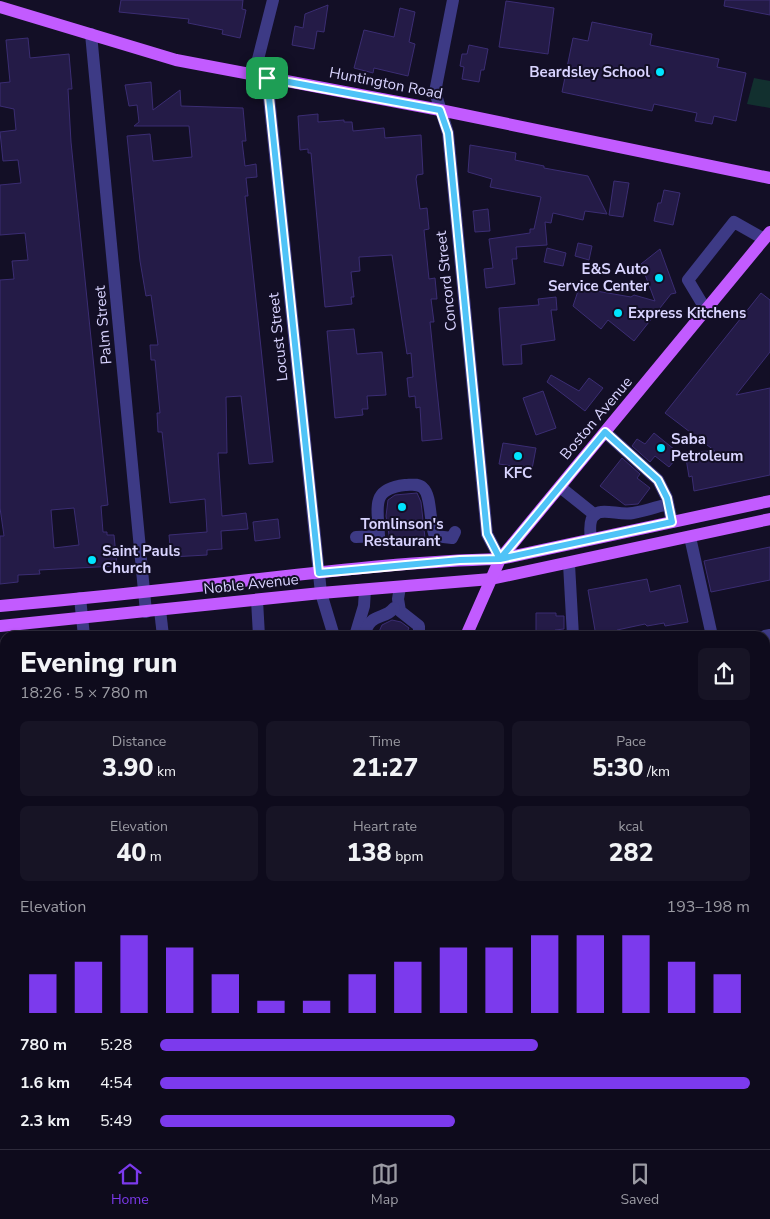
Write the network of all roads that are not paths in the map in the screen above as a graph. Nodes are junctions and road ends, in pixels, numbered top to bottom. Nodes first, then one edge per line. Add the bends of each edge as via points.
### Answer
1 (273, 0) edge
2 (453, 0) edge
3 (0, 7) edge
4 (91, 34) junction
5 (254, 75) junction
6 (267, 78) junction
7 (440, 110) junction
8 (770, 178) edge
9 (767, 235) edge
10 (706, 310) junction
11 (605, 432) junction
12 (560, 487) junction
13 (770, 500) edge
14 (668, 504) junction
15 (595, 515) junction
16 (770, 519) edge
17 (672, 522) junction
18 (456, 532) dead end
19 (690, 537) junction
20 (356, 538) dead end
21 (591, 539) junction
22 (500, 559) junction
23 (569, 564) junction
24 (319, 573) junction
25 (491, 579) junction
26 (400, 587) junction
27 (366, 590) junction
28 (144, 593) junction
29 (320, 593) junction
30 (80, 598) junction
31 (256, 600) junction
32 (0, 606) edge
33 (396, 607) junction
34 (160, 610) junction
35 (362, 611) junction
36 (146, 612) junction
37 (82, 618) junction
38 (0, 626) edge
39 (83, 631) edge
40 (162, 631) edge
41 (259, 631) edge
42 (332, 631) edge
43 (356, 631) edge
44 (366, 631) edge
45 (419, 631) edge
46 (468, 631) edge
47 (573, 631) edge
48 (711, 631) edge

1 - 5 street
2 - 7 street, Concord Street via 435,92
3 - 4 main road, Huntington Road
4 - 5 main road, Huntington Road via 176,60
4 - 28 street, Palm Street
5 - 6 main road, Huntington Road
6 - 7 main road, Huntington Road
6 - 24 street, Locust Street
7 - 8 main road, Huntington Road
7 - 22 street, Concord Street via 448,133 487,534
9 - 10 main road, Boston Avenue
9 - 10 street via 734,222 688,280
10 - 11 main road, Boston Avenue
11 - 12 main road, Boston Avenue
11 - 14 street via 651,471
12 - 15 street
12 - 22 main road, Boston Avenue
13 - 17 main road, Noble Avenue
14 - 15 street via 633,513 612,511
14 - 17 street
15 - 21 street via 589,526
16 - 19 main road, Noble Avenue
17 - 21 main road, Noble Avenue
18 - 20 street via 452,538 435,536 427,496 424,488 417,484 390,487 382,492 378,499 379,536
19 - 23 main road, Noble Avenue
19 - 48 street
21 - 22 main road, Noble Avenue
22 - 24 main road, Noble Avenue
22 - 25 main road, Boston Avenue
23 - 25 main road, Noble Avenue
23 - 47 street
24 - 28 main road, Noble Avenue
24 - 29 street, Locust Street
25 - 26 main road, Noble Avenue
25 - 46 main road, Boston Avenue
26 - 27 main road, Noble Avenue
26 - 33 street
27 - 29 main road, Noble Avenue
27 - 35 street
28 - 30 main road, Noble Avenue
28 - 36 street, Palm Street
29 - 31 main road, Noble Avenue
29 - 42 street, Locust Street
30 - 32 main road, Noble Avenue
30 - 37 street
31 - 34 main road, Noble Avenue
31 - 41 street
33 - 35 street
33 - 44 street via 390,613 376,617
33 - 45 street via 419,626
34 - 36 main road, Noble Avenue
34 - 40 street
35 - 43 street
36 - 37 main road, Noble Avenue
37 - 38 main road, Noble Avenue
37 - 39 street

